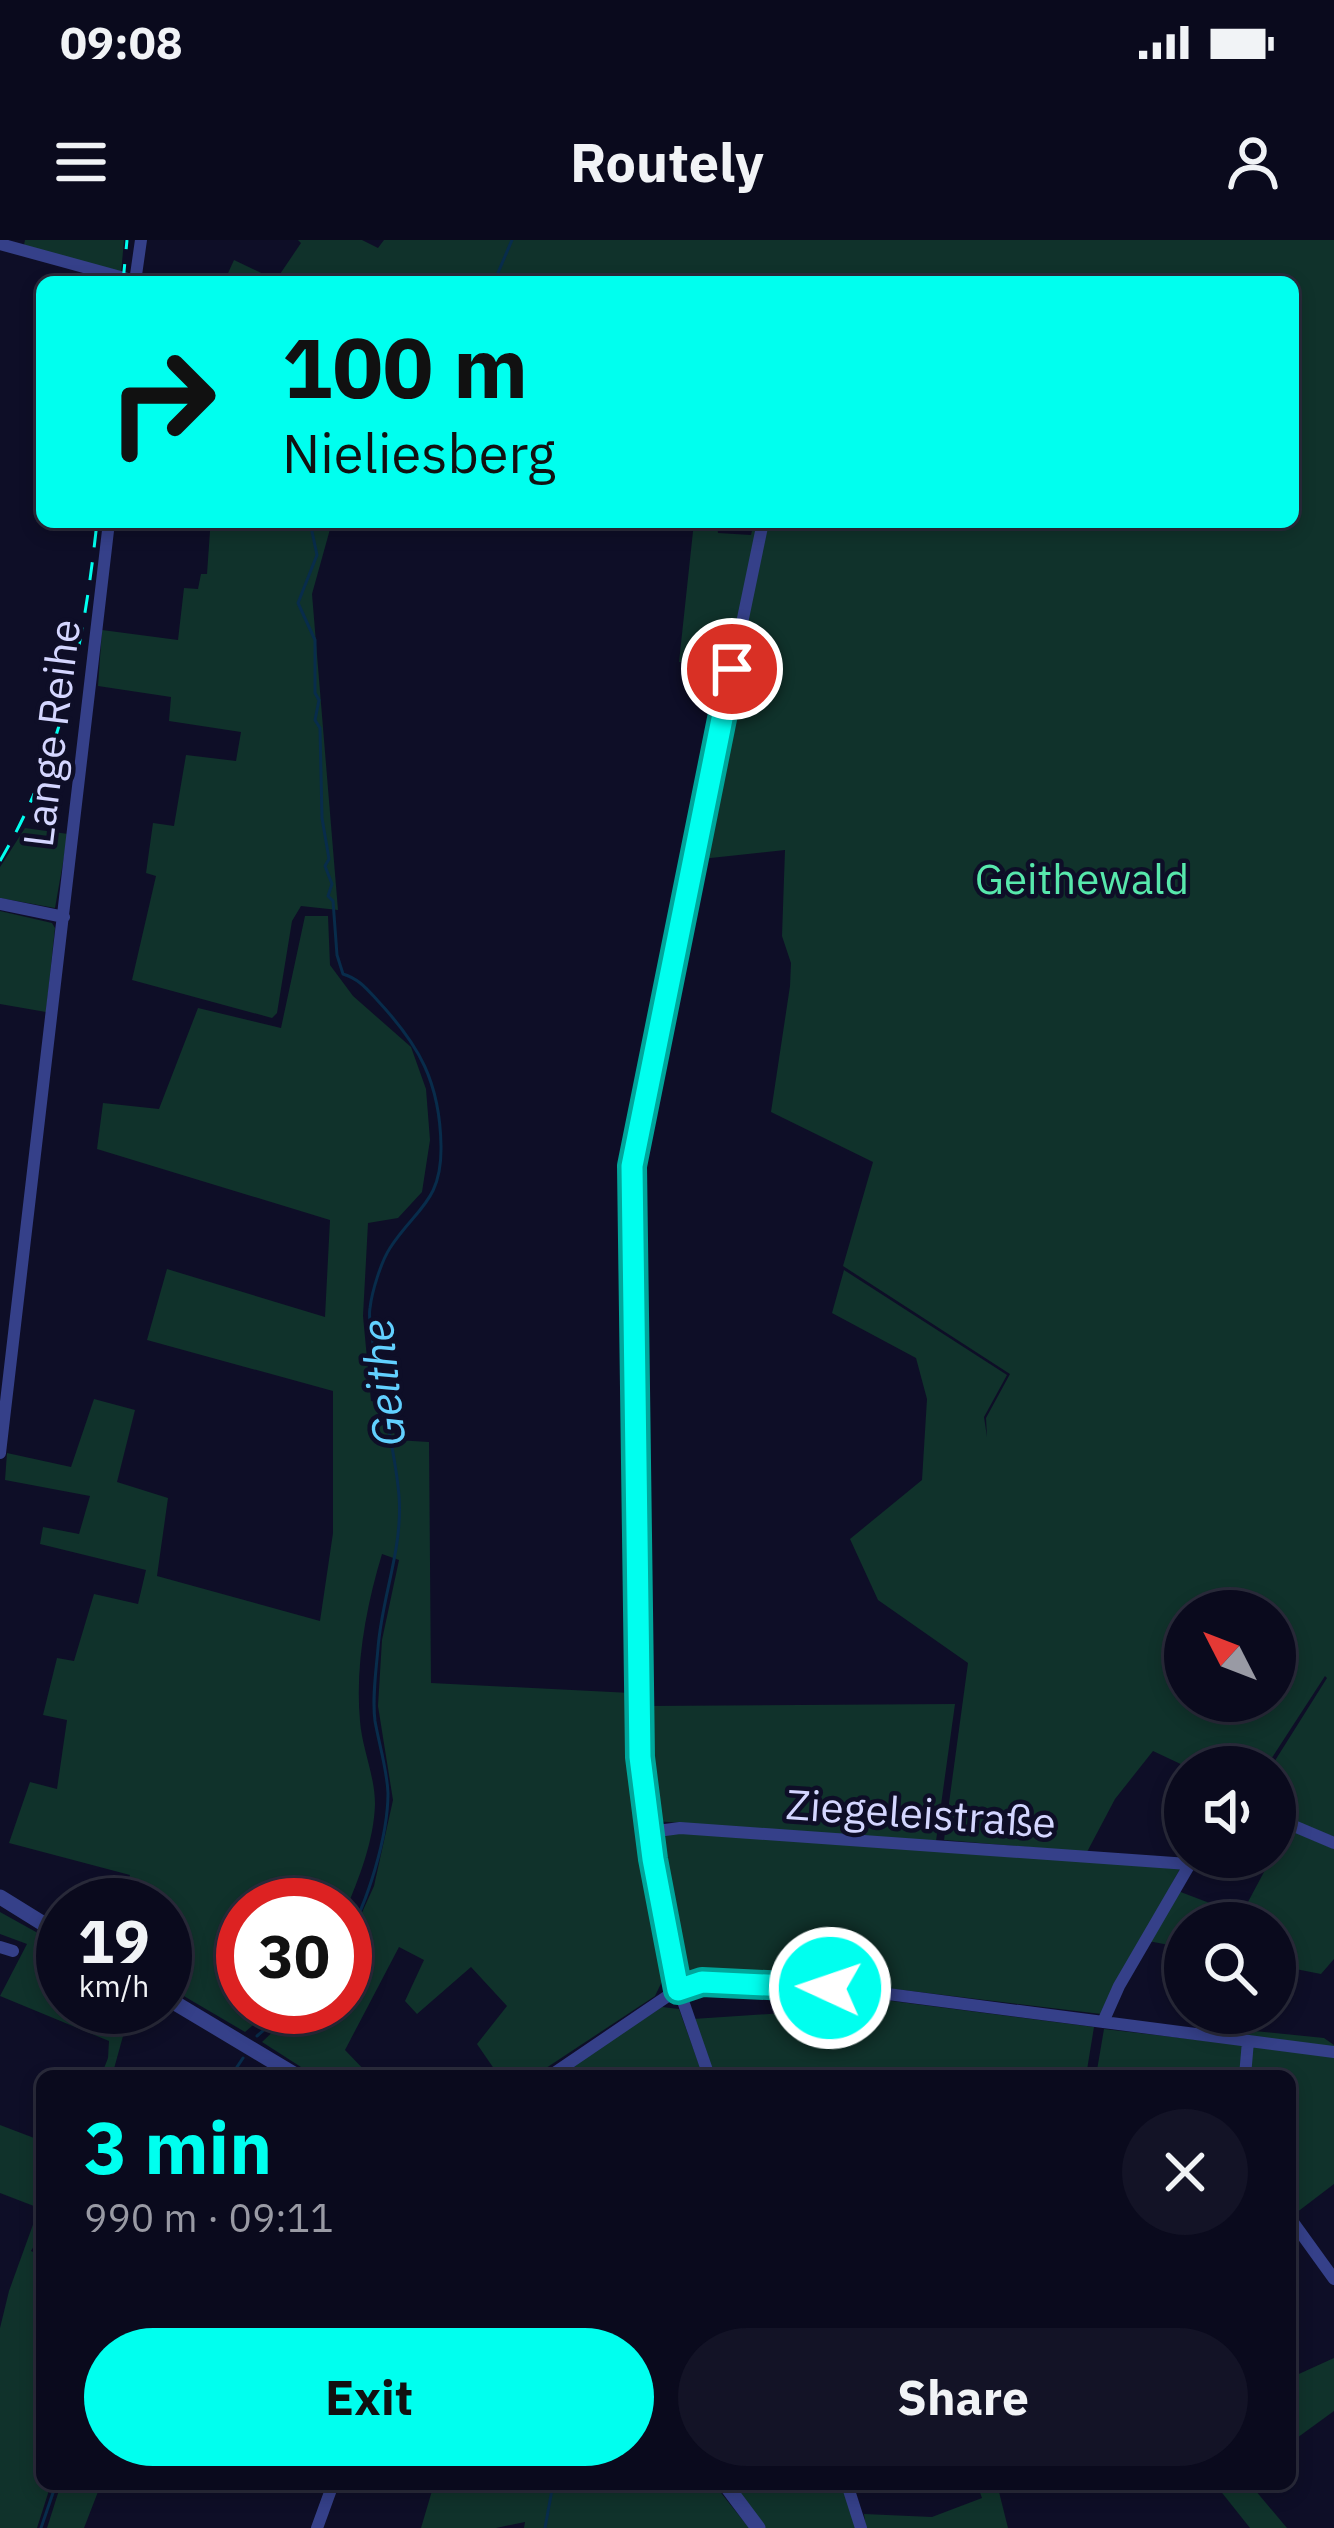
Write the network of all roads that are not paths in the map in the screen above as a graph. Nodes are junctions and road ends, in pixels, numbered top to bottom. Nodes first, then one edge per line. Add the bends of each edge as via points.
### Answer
1 (141, 240) edge
2 (0, 244) edge
3 (117, 276) edge
4 (136, 276) edge
5 (108, 528) edge
6 (762, 528) edge
7 (0, 904) edge
8 (64, 917) junction
9 (0, 1453) edge
10 (1296, 1826) edge
11 (650, 1832) junction
12 (1334, 1843) edge
13 (1164, 1858) edge
14 (1181, 1878) edge
15 (0, 1898) edge
16 (36, 1920) edge
17 (678, 1990) junction
18 (192, 2012) edge
19 (1103, 2022) junction
20 (1248, 2041) junction
21 (1334, 2052) edge
22 (287, 2070) edge
23 (559, 2070) edge
24 (707, 2070) edge
25 (1246, 2070) edge
26 (1296, 2226) edge
27 (1334, 2278) edge
28 (331, 2490) edge
29 (729, 2490) edge
30 (849, 2490) edge
31 (317, 2528) edge
32 (758, 2528) edge
33 (861, 2528) edge

1 - 4 street
2 - 3 street
5 - 8 street, Lange Reihe
6 - 11 street via 634,1144 640,1757
7 - 8 street
8 - 9 street, Lange Reihe
10 - 12 street
11 - 13 street, Ziegeleistraße
11 - 17 street
14 - 19 street, Ziegeleistraße
15 - 16 street
17 - 19 street via 702,1982 804,1985
17 - 23 street
17 - 24 street
18 - 22 street
19 - 20 street
20 - 21 street
20 - 25 street
26 - 27 street
28 - 31 street
29 - 32 street
30 - 33 street

